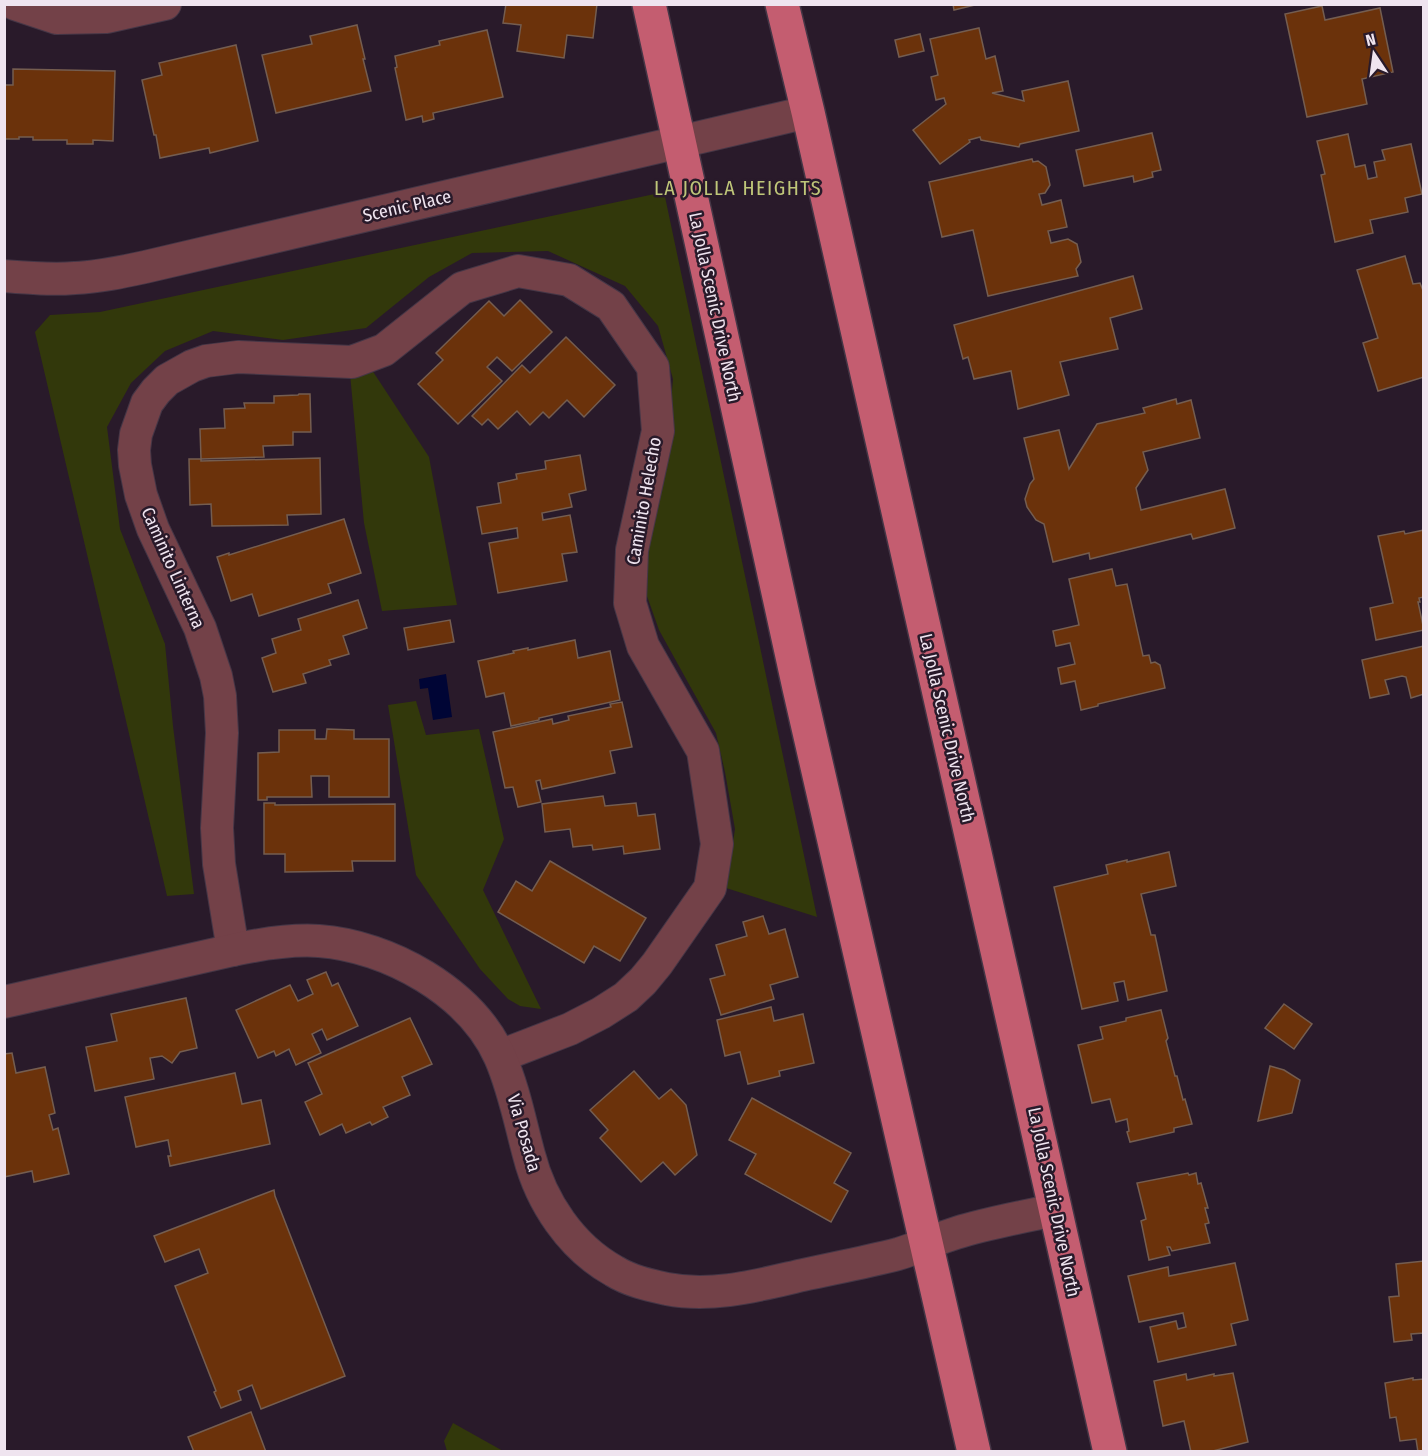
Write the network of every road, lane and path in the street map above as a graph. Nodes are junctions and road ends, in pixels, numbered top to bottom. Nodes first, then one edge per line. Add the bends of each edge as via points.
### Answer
1 (15, 4) edge
2 (165, 4) edge
3 (649, 4) edge
4 (782, 4) edge
5 (808, 112) junction
6 (679, 142) junction
7 (4, 276) edge
8 (411, 329) joint
9 (233, 950) junction
10 (4, 1002) edge
11 (500, 1056) junction
12 (1055, 1210) junction
13 (926, 1244) junction
14 (974, 1452) edge
15 (1110, 1452) edge

1 - 2 street via 57,18 107,17
3 - 6 main road, La Jolla Scenic Drive North
4 - 5 main road, La Jolla Scenic Drive North
5 - 6 street, Scenic Place
5 - 12 main road, La Jolla Scenic Drive North
6 - 7 street, Scenic Place via 109,274 68,279
6 - 13 main road, La Jolla Scenic Drive North
8 - 9 street, Caminito Linterna via 384,350 352,362 238,357 192,366 156,391 147,403 136,434 135,465 141,495 200,628 220,696 217,828
8 - 11 street, Caminito Helecho via 462,288 518,271 569,280 611,306 653,367 658,431 632,550 630,603 643,646 703,751 717,844 710,888 643,981 601,1013
9 - 10 street, Via Posada
9 - 11 street, Via Posada via 289,941 319,941 347,945 396,961 425,976 466,1009
11 - 13 street, Via Posada via 534,1172 548,1202 569,1234 615,1272 649,1285 705,1292 765,1284
12 - 13 street, Via Posada
12 - 15 main road, La Jolla Scenic Drive North
13 - 14 main road, La Jolla Scenic Drive North

